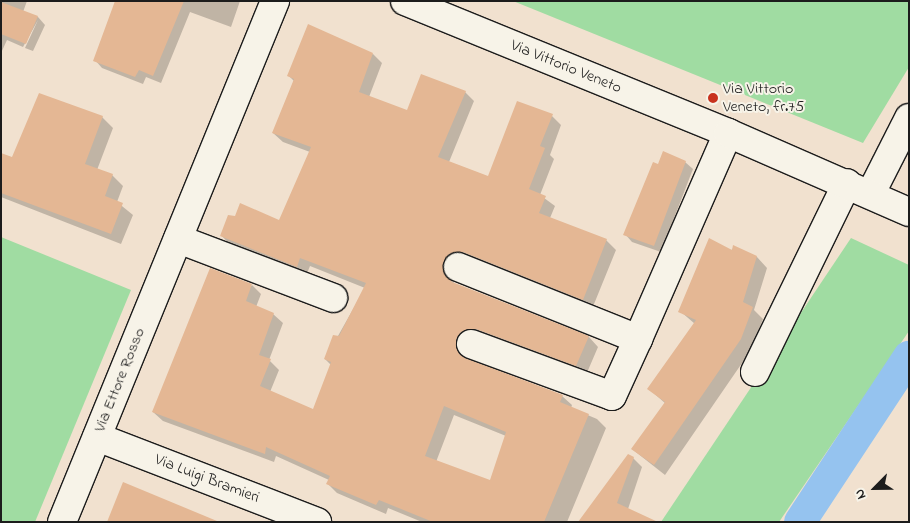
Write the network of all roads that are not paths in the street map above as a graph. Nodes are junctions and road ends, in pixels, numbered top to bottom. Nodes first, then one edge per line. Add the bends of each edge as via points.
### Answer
1 (275, 1) edge
2 (409, 2) edge
3 (909, 118) edge
4 (728, 133) junction
5 (859, 188) junction
6 (909, 212) edge
7 (178, 239) junction
8 (458, 267) dead end
9 (333, 298) dead end
10 (638, 339) junction
11 (471, 344) dead end
12 (755, 372) dead end
13 (97, 437) junction
14 (62, 522) edge
15 (317, 522) edge

1 - 7 street, Via Ettore Rosso
2 - 4 street, Via Vittorio Veneto
3 - 5 street
4 - 5 street, Via Vittorio Veneto
4 - 10 street
5 - 6 street, Via Vittorio Veneto
5 - 12 street
7 - 9 street
7 - 13 street, Via Ettore Rosso
8 - 10 street
10 - 11 street via 612,396
13 - 14 street, Via Ettore Rosso
13 - 15 street, Via Luigi Bramieri

